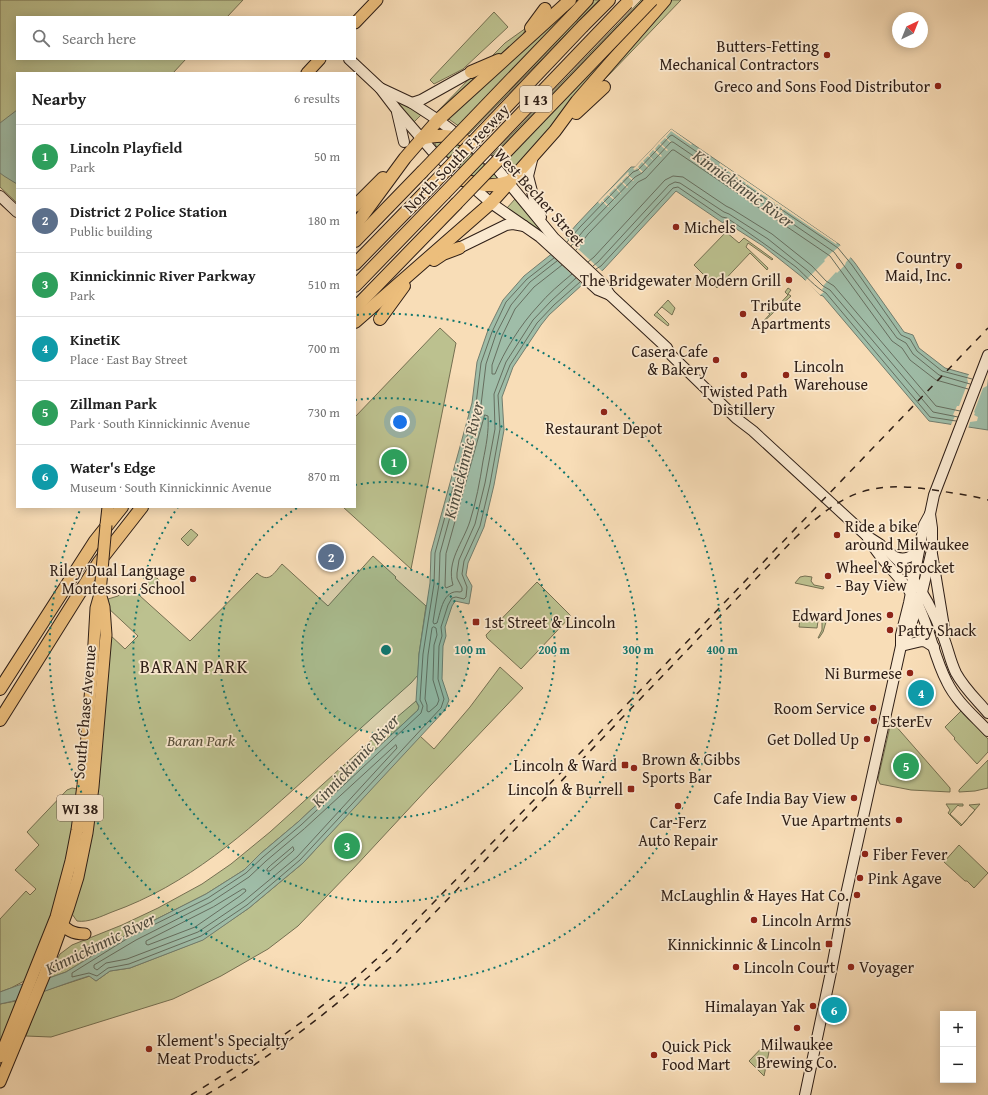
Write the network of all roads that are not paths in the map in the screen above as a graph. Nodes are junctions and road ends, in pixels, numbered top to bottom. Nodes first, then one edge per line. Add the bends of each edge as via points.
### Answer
1 (377, 0) edge
2 (570, 0) edge
3 (587, 0) edge
4 (609, 0) edge
5 (629, 2) edge
6 (658, 3) edge
7 (545, 9) dead end
8 (356, 22) edge
9 (522, 43) junction
10 (508, 56) junction
11 (319, 60) edge
12 (350, 60) edge
13 (308, 72) edge
14 (471, 72) joint
15 (604, 87) dead end
16 (380, 88) junction
17 (412, 103) junction
18 (396, 109) junction
19 (438, 120) junction
20 (555, 130) junction
21 (421, 139) junction
22 (466, 141) junction
23 (404, 142) joint
24 (533, 155) junction
25 (406, 157) junction
26 (463, 180) junction
27 (508, 182) junction
28 (0, 196) edge
29 (491, 203) junction
30 (356, 205) edge
31 (16, 211) edge
32 (356, 225) edge
33 (526, 226) junction
34 (545, 228) junction
35 (356, 240) edge
36 (552, 242) junction
37 (459, 248) joint
38 (356, 263) edge
39 (411, 274) junction
40 (356, 285) edge
41 (356, 307) edge
42 (380, 319) dead end
43 (356, 321) edge
44 (988, 355) edge
45 (108, 508) edge
46 (121, 508) edge
47 (141, 508) edge
48 (930, 514) junction
49 (867, 536) junction
50 (920, 545) junction
51 (932, 550) junction
52 (895, 557) junction
53 (914, 580) junction
54 (922, 592) junction
55 (911, 593) junction
56 (918, 606) junction
57 (946, 645) junction
58 (901, 646) junction
59 (934, 647) junction
60 (953, 668) junction
61 (948, 684) junction
62 (0, 689) edge
63 (988, 713) edge
64 (0, 720) edge
65 (988, 731) edge
66 (59, 921) junction
67 (85, 934) dead end
68 (23, 1015) junction
69 (0, 1057) edge
70 (0, 1082) edge
71 (805, 1095) edge

1 - 8 main road
2 - 9 highway
3 - 35 highway, bridge
4 - 38 highway, North-South Freeway / I 43, bridge
5 - 40 highway, North-South Freeway / I 43, bridge
6 - 20 highway
6 - 41 highway, bridge
7 - 9 highway
9 - 10 highway
10 - 14 highway
10 - 19 highway
11 - 13 main road
12 - 16 main road, West Becher Street
14 - 17 main road
15 - 20 highway
16 - 17 main road, West Becher Street
16 - 18 main road, West Becher Street
17 - 19 main road, West Becher Street
18 - 21 main road, West Becher Street
18 - 23 main road
19 - 21 highway
19 - 22 main road, West Becher Street
20 - 24 highway
21 - 22 highway via 444,135
21 - 25 highway
21 - 26 main road, West Becher Street
22 - 27 main road, West Becher Street
23 - 25 highway
24 - 27 highway
24 - 34 main road via 528,176 536,207
25 - 30 highway
25 - 32 highway
26 - 27 highway via 493,186
26 - 29 main road, West Becher Street
27 - 29 highway
27 - 34 main road, West Becher Street
28 - 31 main road
29 - 33 main road, West Becher Street
29 - 39 highway
33 - 36 main road, West Becher Street
33 - 37 main road via 506,226
34 - 36 main road, West Becher Street
36 - 49 main road, West Becher Street via 667,348 674,350 736,418
37 - 39 highway via 443,254
39 - 42 highway
39 - 43 highway
44 - 48 main road via 937,485
45 - 66 main road, South Chase Avenue / WI 38, bridge via 100,593 96,608 82,793
46 - 62 highway via 95,541
47 - 64 highway via 99,562
48 - 50 main road via 924,525
48 - 51 main road
49 - 52 main road
49 - 55 main road via 873,549
50 - 52 main road via 911,557
50 - 53 main road
51 - 54 main road
51 - 57 main road
52 - 53 main road
53 - 54 main road
53 - 55 main road
54 - 56 main road
54 - 57 main road
55 - 56 main road
55 - 58 main road via 901,635
56 - 58 main road via 907,637
56 - 59 main road
57 - 60 main road
58 - 59 main road via 922,641
58 - 71 main road
59 - 61 main road
60 - 61 main road via 948,675
60 - 63 main road via 963,685
61 - 65 main road
66 - 67 main road via 72,933
66 - 68 main road, South Chase Avenue / WI 38 via 44,976 35,998
66 - 68 main road, South Chase Avenue / WI 38 via 22,1002
68 - 69 main road, South Chase Avenue / WI 38
68 - 70 main road, South Chase Avenue / WI 38

